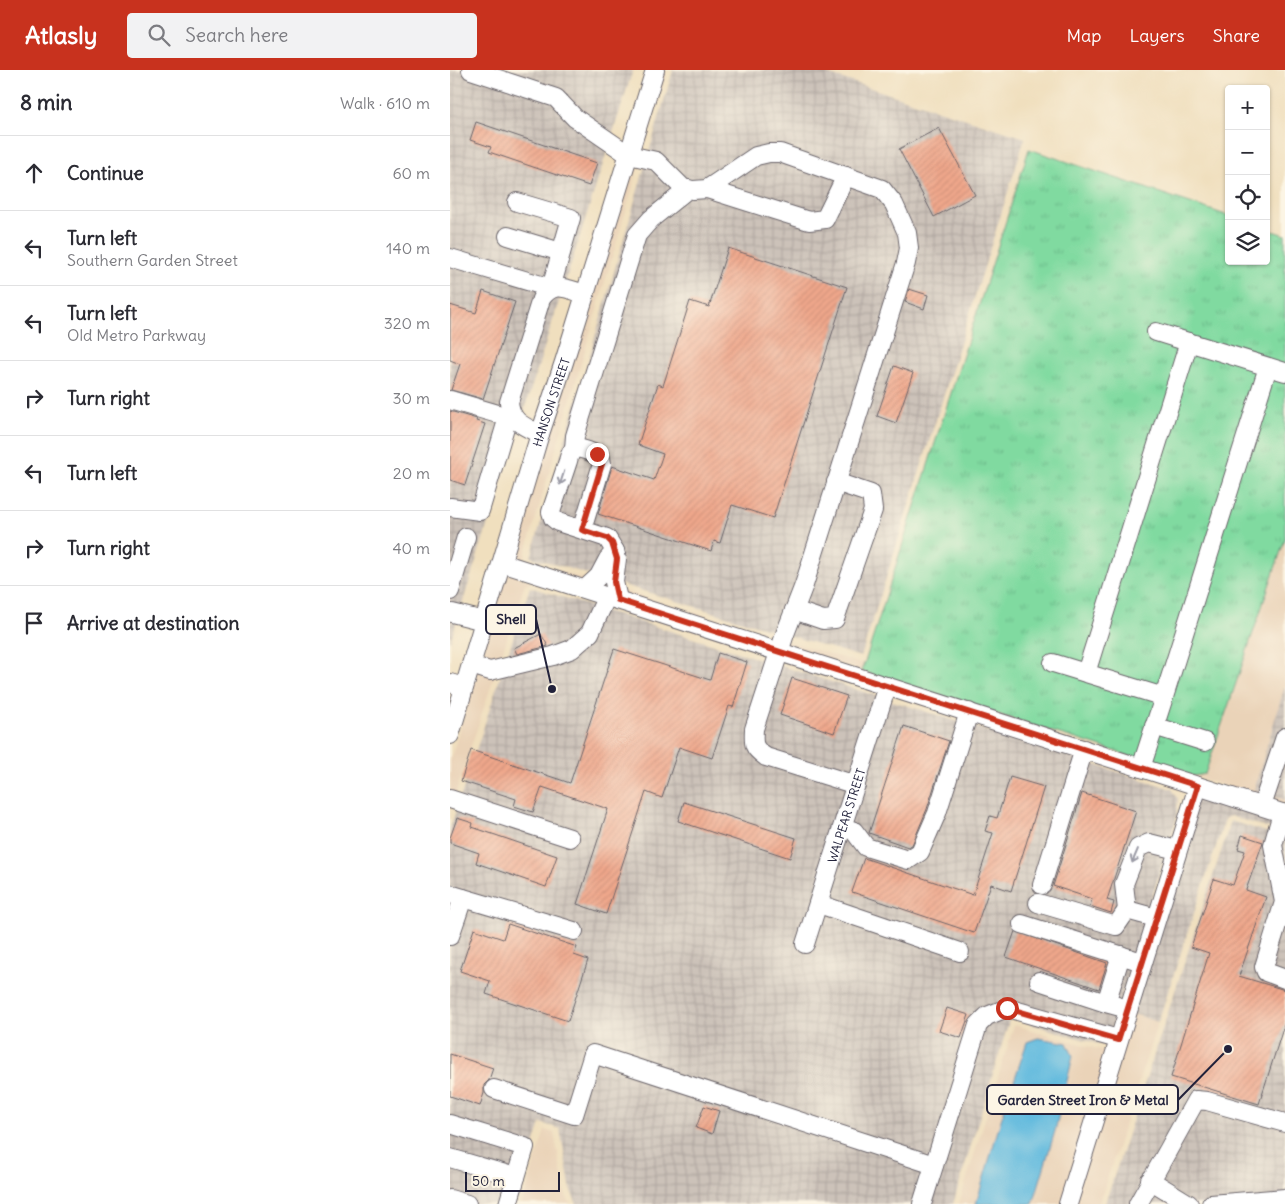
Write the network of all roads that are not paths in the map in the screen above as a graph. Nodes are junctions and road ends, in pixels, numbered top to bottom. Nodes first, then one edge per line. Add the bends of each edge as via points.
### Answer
1 (471, 70) edge
2 (655, 70) edge
3 (629, 155) junction
4 (846, 176) junction
5 (688, 189) junction
6 (707, 189) junction
7 (517, 202) dead end
8 (508, 236) dead end
9 (561, 252) junction
10 (450, 258) edge
11 (551, 288) junction
12 (585, 294) junction
13 (1156, 332) dead end
14 (1189, 342) junction
15 (1268, 367) junction
16 (1285, 372) edge
17 (450, 400) edge
18 (512, 418) junction
19 (540, 434) junction
20 (574, 449) junction
21 (836, 482) junction
22 (450, 507) edge
23 (582, 530) junction
24 (466, 537) dead end
25 (615, 551) junction
26 (502, 563) junction
27 (585, 589) junction
28 (450, 591) edge
29 (612, 598) junction
30 (794, 610) junction
31 (451, 613) edge
32 (484, 621) junction
33 (780, 651) junction
34 (1053, 663) dead end
35 (471, 665) junction
36 (1086, 673) junction
37 (457, 685) edge
38 (887, 686) junction
39 (1164, 697) junction
40 (969, 712) junction
41 (1154, 726) junction
42 (450, 735) edge
43 (1285, 737) edge
44 (1205, 742) dead end
45 (1084, 749) junction
46 (1141, 768) junction
47 (856, 785) junction
48 (1198, 786) junction
49 (450, 799) edge
50 (1262, 806) junction
51 (1284, 814) edge
52 (843, 827) junction
53 (570, 838) dead end
54 (1177, 850) junction
55 (1042, 885) dead end
56 (456, 896) edge
57 (1038, 903) dead end
58 (819, 904) junction
59 (1127, 910) junction
60 (1156, 918) junction
61 (1022, 924) dead end
62 (574, 931) dead end
63 (450, 936) edge
64 (805, 944) dead end
65 (960, 952) dead end
66 (1120, 955) junction
67 (1142, 962) junction
68 (1285, 979) edge
69 (1039, 981) dead end
70 (1106, 1003) junction
71 (1128, 1009) junction
72 (1118, 1040) junction
73 (494, 1089) dead end
74 (1285, 1123) edge
75 (450, 1124) edge
76 (450, 1158) edge
77 (934, 1165) junction
78 (516, 1177) junction
79 (1150, 1180) junction
80 (1285, 1198) edge
81 (450, 1199) edge
82 (467, 1204) edge
83 (508, 1204) edge
84 (922, 1204) edge
85 (1068, 1204) edge
86 (1138, 1204) edge
87 (1188, 1204) edge
88 (1211, 1204) edge

1 - 3 street via 556,98 576,118
2 - 3 street, HANSON STREET
3 - 5 street via 656,161 683,188
3 - 12 street, HANSON STREET
4 - 6 street via 780,153 769,153 756,156
4 - 6 street via 825,219 809,221
4 - 21 street via 882,189 894,204 907,233 909,248
5 - 6 street
5 - 20 street via 637,234 575,436
7 - 9 street via 571,218
8 - 9 street
9 - 11 street
10 - 11 street
11 - 12 street via 558,286
11 - 18 street via 541,299 509,402
12 - 19 street, HANSON STREET
13 - 14 street
14 - 15 street
14 - 36 street
15 - 16 street
15 - 39 street
17 - 18 street
18 - 19 street
18 - 22 street via 480,511
19 - 26 street, HANSON STREET
20 - 23 street via 597,454 602,464
20 -> 23 street via 551,512 552,518 558,522
21 - 30 street
21 - 30 street via 872,494 873,510 835,619 823,620
23 - 25 street via 607,538
24 - 28 street
25 - 27 street via 599,576
25 - 29 street via 617,559
26 - 27 street
26 - 32 street, HANSON STREET
27 - 29 street
29 - 33 street
29 - 35 street via 590,634 572,649 490,671
30 - 33 street
31 - 32 street
32 - 35 street, HANSON STREET
33 - 38 street
33 - 47 street via 754,729 753,742 757,750 766,758
34 - 36 street
35 - 37 street, HANSON STREET
36 - 39 street
37 - 42 street, HANSON STREET
38 - 40 street
38 - 47 street, WALPEAR STREET
39 - 41 street
40 - 45 street
40 - 52 street via 937,813 920,852 908,860 866,847 854,831
41 - 44 street
41 - 46 street
43 - 50 street
45 - 46 street
45 - 55 street
46 - 48 street
47 - 52 street, WALPEAR STREET
48 - 50 street
48 - 54 street
49 - 53 street
50 - 51 street
51 - 68 street via 1273,845 1284,902 1264,967 1266,972
52 - 58 street, WALPEAR STREET
54 -> 59 street via 1149,843 1138,848 1124,884
54 - 60 street
56 - 62 street
56 - 63 street
57 - 59 street via 1116,926
58 - 64 street, WALPEAR STREET
58 - 65 street
59 - 60 street
60 - 67 street
61 - 66 street
66 - 67 street
66 - 70 street
67 - 71 street
69 - 70 street
70 - 71 street
71 - 72 street
72 - 77 street via 1007,1008 987,1016 978,1025
72 - 85 street
73 - 77 street via 574,1115 593,1054
74 - 79 street via 1196,1100
75 - 78 street via 525,1147
76 - 78 street
77 - 84 street
78 - 83 street
79 - 86 street
79 - 87 street
80 - 88 street
81 - 82 street

